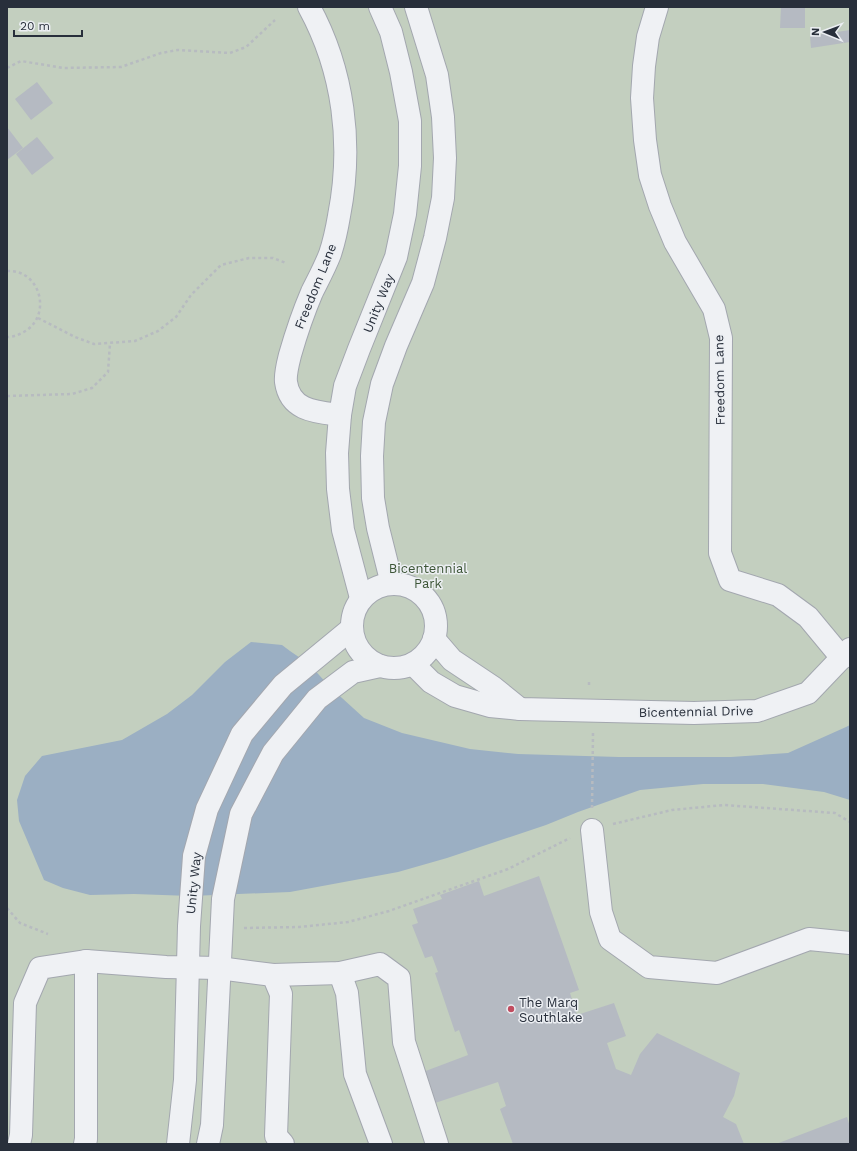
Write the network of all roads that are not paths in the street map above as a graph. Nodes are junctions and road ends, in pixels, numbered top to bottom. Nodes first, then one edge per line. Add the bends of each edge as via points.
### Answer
1 (309, 7) edge
2 (380, 7) edge
3 (416, 7) edge
4 (656, 7) edge
5 (340, 414) junction
6 (392, 584) junction
7 (362, 598) junction
8 (352, 629) junction
9 (434, 639) junction
10 (846, 653) edge
11 (413, 664) junction
12 (380, 666) junction
13 (520, 709) junction
14 (592, 820) road end
15 (850, 943) edge
16 (86, 961) junction
17 (188, 968) junction
18 (219, 968) junction
19 (340, 973) junction
20 (273, 975) junction
21 (19, 1144) edge
22 (85, 1144) edge
23 (178, 1144) edge
24 (208, 1144) edge
25 (282, 1144) edge
26 (381, 1144) edge
27 (437, 1144) edge

1 - 5 street, Freedom Lane via 327,45 336,74 342,103 346,166 342,200 330,254 294,338 286,381 289,394 297,404 311,411
2 - 5 street, Unity Way via 391,32 401,72 410,121 410,166 405,214 396,257 359,349 346,386
3 - 6 street via 437,74 445,158 443,198 426,276 382,384 374,422 373,498
4 - 10 street, Freedom Lane via 644,66 642,98 645,140 650,175 660,206 675,242 714,309 721,338 720,552 730,580 778,595 808,617
5 - 7 street, Unity Way via 337,453 343,530
6 - 7 street via 375,588
6 - 9 street via 407,586 421,594 428,603 436,623
7 - 8 street via 353,613
8 - 12 street via 356,645 366,658
8 - 17 street, Unity Way via 283,685 242,734 207,809 194,856
9 - 11 street via 425,655
9 - 13 street via 452,660
10 - 13 street, Bicentennial Drive via 808,693 757,711 694,713
11 - 12 street via 397,668
11 - 13 street, Bicentennial Drive via 431,682 455,696 490,706
12 - 18 street via 353,672 316,699 273,754 241,814 223,899
14 - 15 street via 601,912 610,939 649,968 717,974 809,939
16 - 17 street
16 - 21 street via 40,968 25,1003
16 - 22 street
17 - 18 street
17 - 23 street, Unity Way via 185,1080
18 - 20 street
18 - 24 street via 212,1125
19 - 20 street
19 - 26 street via 347,993 355,1074
19 - 27 street via 380,964 399,978 404,1042
20 - 25 street via 281,994 276,1136

